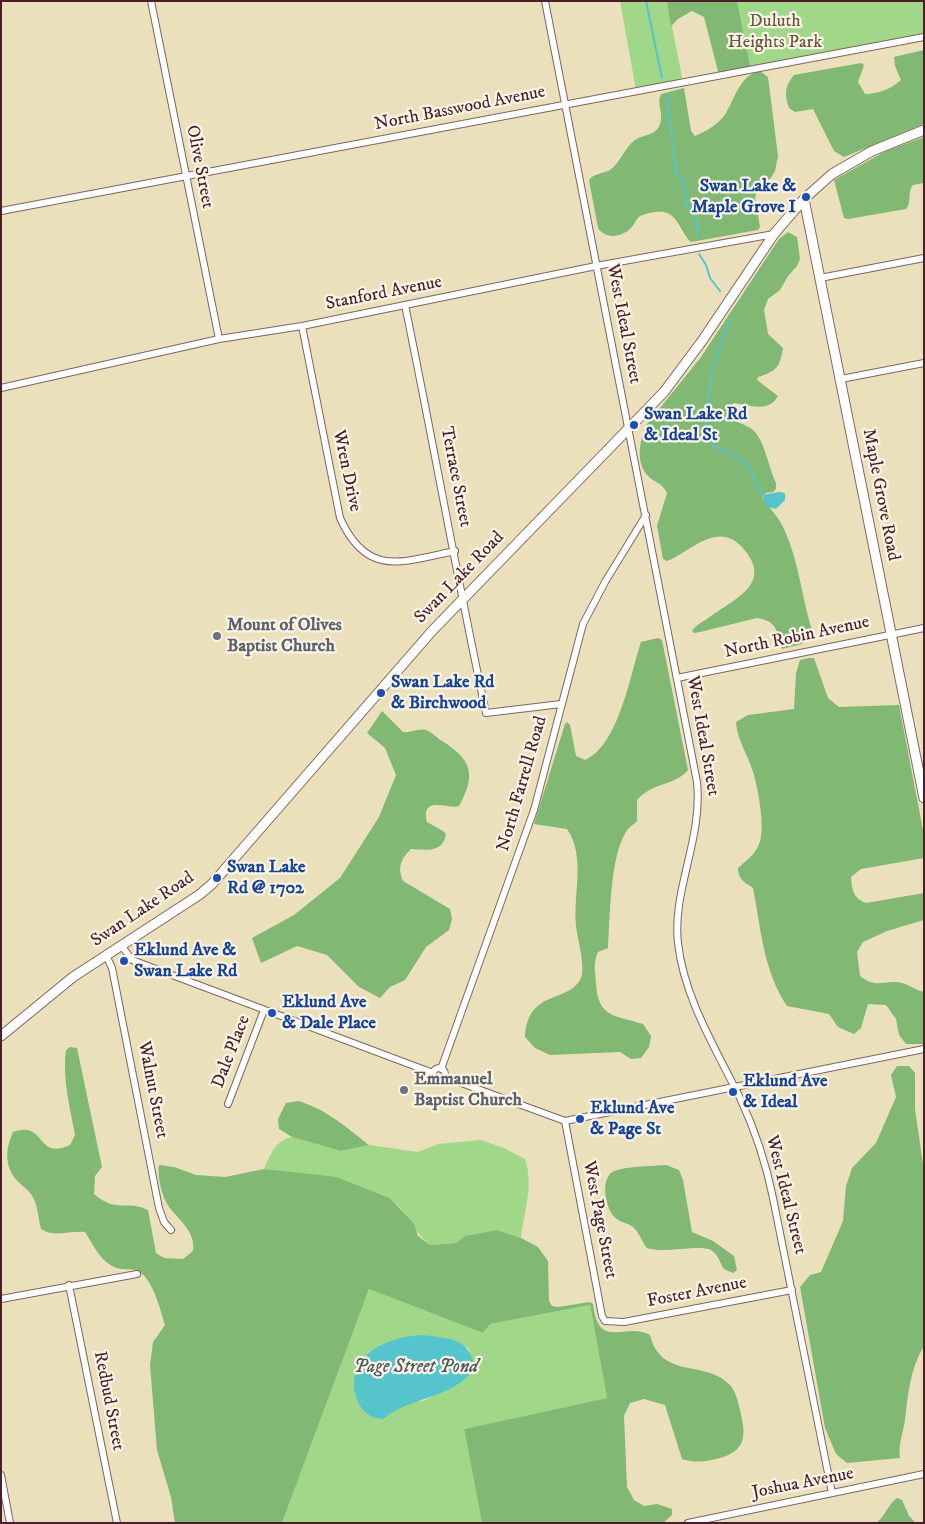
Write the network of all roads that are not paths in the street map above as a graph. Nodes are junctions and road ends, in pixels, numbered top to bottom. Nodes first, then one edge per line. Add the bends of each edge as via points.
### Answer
1 (151, 1) edge
2 (545, 1) edge
3 (924, 37) edge
4 (564, 104) junction
5 (924, 130) edge
6 (185, 176) junction
7 (804, 199) junction
8 (1, 211) edge
9 (774, 234) junction
10 (924, 258) edge
11 (596, 266) junction
12 (820, 278) junction
13 (406, 305) junction
14 (302, 326) junction
15 (219, 339) junction
16 (924, 363) edge
17 (840, 379) junction
18 (1, 388) edge
19 (628, 431) junction
20 (646, 515) junction
21 (455, 550) junction
22 (462, 599) junction
23 (924, 628) edge
24 (891, 634) junction
25 (677, 678) junction
26 (560, 704) junction
27 (924, 798) edge
28 (122, 945) junction
29 (106, 954) junction
30 (264, 1010) junction
31 (1, 1036) edge
32 (924, 1049) edge
33 (441, 1069) junction
34 (433, 1072) junction
35 (445, 1077) junction
36 (735, 1088) junction
37 (228, 1104) dead end
38 (565, 1121) junction
39 (171, 1230) dead end
40 (137, 1274) dead end
41 (69, 1285) junction
42 (792, 1290) junction
43 (1, 1299) edge
44 (607, 1322) joint
45 (924, 1474) edge
46 (1, 1476) edge
47 (832, 1493) junction
48 (10, 1523) edge
49 (118, 1523) edge
50 (688, 1523) edge

1 - 6 street, Olive Street
2 - 4 street, West Ideal Street
3 - 4 street, North Basswood Avenue
4 - 6 street, North Basswood Avenue
4 - 11 street, West Ideal Street
5 - 7 street, Swan Lake Road via 891,142 832,174
6 - 8 street, North Basswood Avenue
6 - 15 street, Olive Street
7 - 9 street, Swan Lake Road
7 - 12 street, Maple Grove Road
9 - 11 street, Stanford Avenue
9 - 19 street, Swan Lake Road via 675,378
10 - 12 street
11 - 13 street, Stanford Avenue
11 - 19 street, West Ideal Street
12 - 17 street, Maple Grove Road
13 - 14 street, Stanford Avenue
13 - 21 street, Terrace Street
14 - 15 street, Stanford Avenue
14 - 21 street, Wren Drive via 340,518 348,536 369,557 396,563
15 - 18 street, Stanford Avenue
16 - 17 street
17 - 24 street, Maple Grove Road
19 - 20 street, West Ideal Street
19 - 22 street, Swan Lake Road
20 - 25 street, West Ideal Street
20 - 26 street, North Farrell Road via 583,624
21 - 22 street, Terrace Street
22 - 26 street, Terrace Street via 486,713
22 - 28 street, Swan Lake Road via 350,722 212,884
23 - 24 street, North Robin Avenue
24 - 25 street, North Robin Avenue
24 - 27 street, Maple Grove Road
25 - 36 street, West Ideal Street via 699,808 680,904 678,943 694,1001
26 - 33 street, North Farrell Road via 528,829
28 - 29 street, Swan Lake Road
28 - 30 street via 132,960
29 - 31 street, Swan Lake Road via 44,999
29 - 39 street, Walnut Street via 112,968 160,1208 164,1222
30 - 34 street
30 - 37 street, Dale Place
32 - 36 street
33 - 34 street
33 - 35 street
34 - 35 street via 437,1080
35 - 38 street
36 - 38 street
36 - 42 street, West Ideal Street via 762,1152
38 - 44 street, West Page Street via 602,1316
40 - 41 street
41 - 43 street
41 - 49 street, Redbud Street
42 - 44 street, Foster Avenue via 624,1322
42 - 47 street, West Ideal Street
45 - 47 street, Joshua Avenue
46 - 48 street
47 - 50 street, Joshua Avenue

